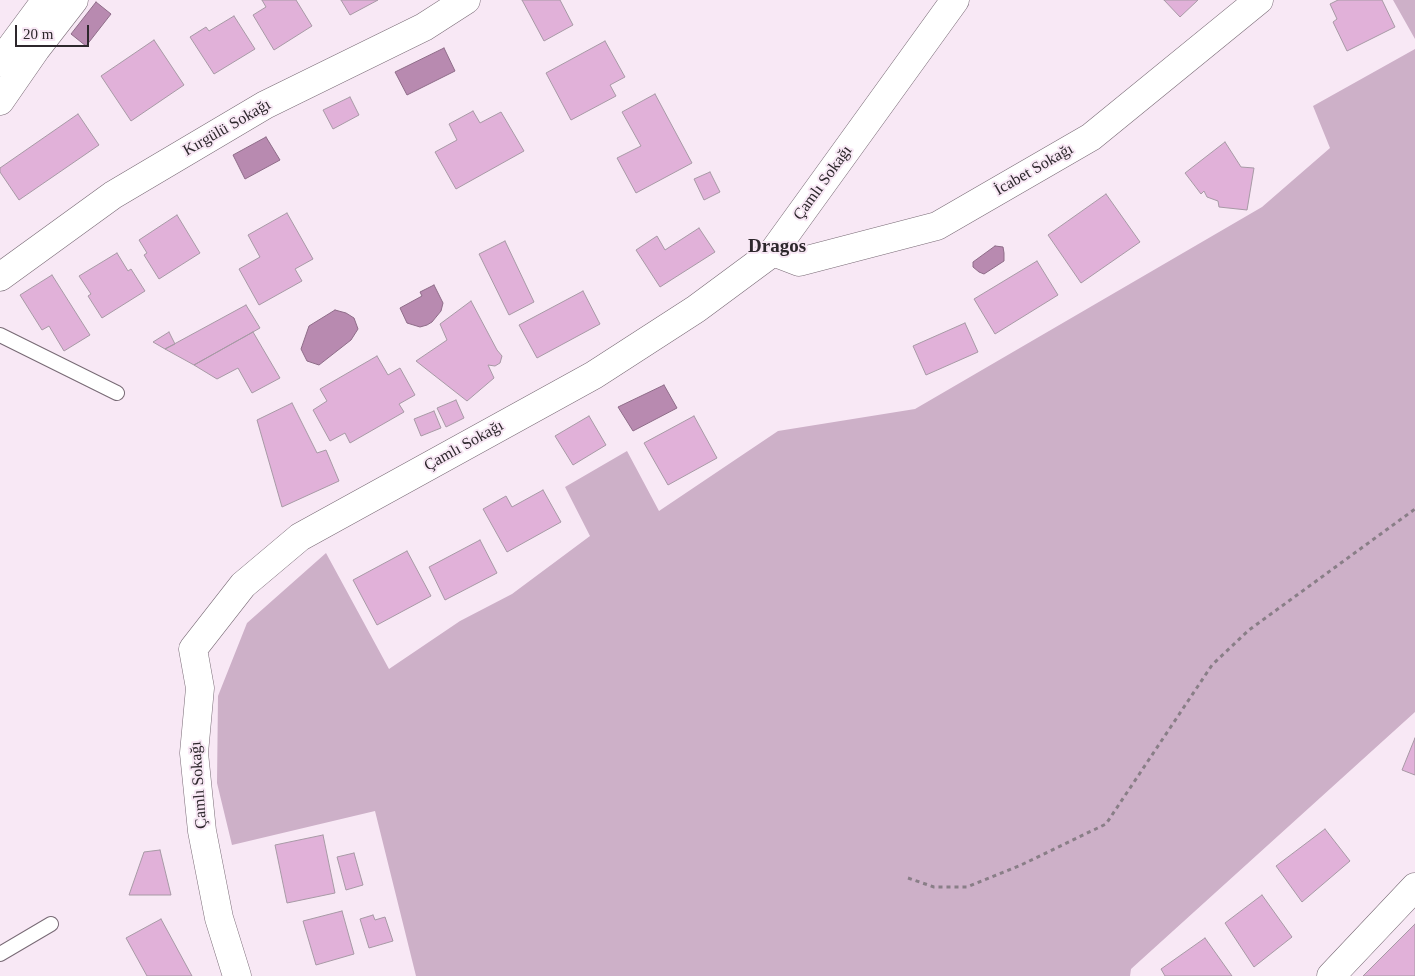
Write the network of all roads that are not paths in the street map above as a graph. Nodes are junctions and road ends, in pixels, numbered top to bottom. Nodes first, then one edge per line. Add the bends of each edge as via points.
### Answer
1 (46, 0) edge
2 (74, 0) edge
3 (466, 0) edge
4 (955, 0) edge
5 (1259, 0) edge
6 (0, 62) edge
7 (0, 102) edge
8 (773, 252) junction
9 (0, 277) edge
10 (0, 335) edge
11 (117, 393) dead end
12 (1415, 887) edge
13 (50, 924) dead end
14 (0, 954) edge
15 (237, 976) edge
16 (1331, 976) edge

1 - 6 street
2 - 7 street
3 - 9 street, Kırgülü Sokağı via 424,27 265,105 113,195
4 - 8 street, Çamlı Sokağı
5 - 8 street, İcabet Sokağı via 1091,137 937,226 799,262
8 - 15 street, Çamlı Sokağı via 696,309 594,375 300,537 244,585 193,649 200,688 194,753 202,831 219,918
10 - 11 lane
12 - 16 street
13 - 14 lane

